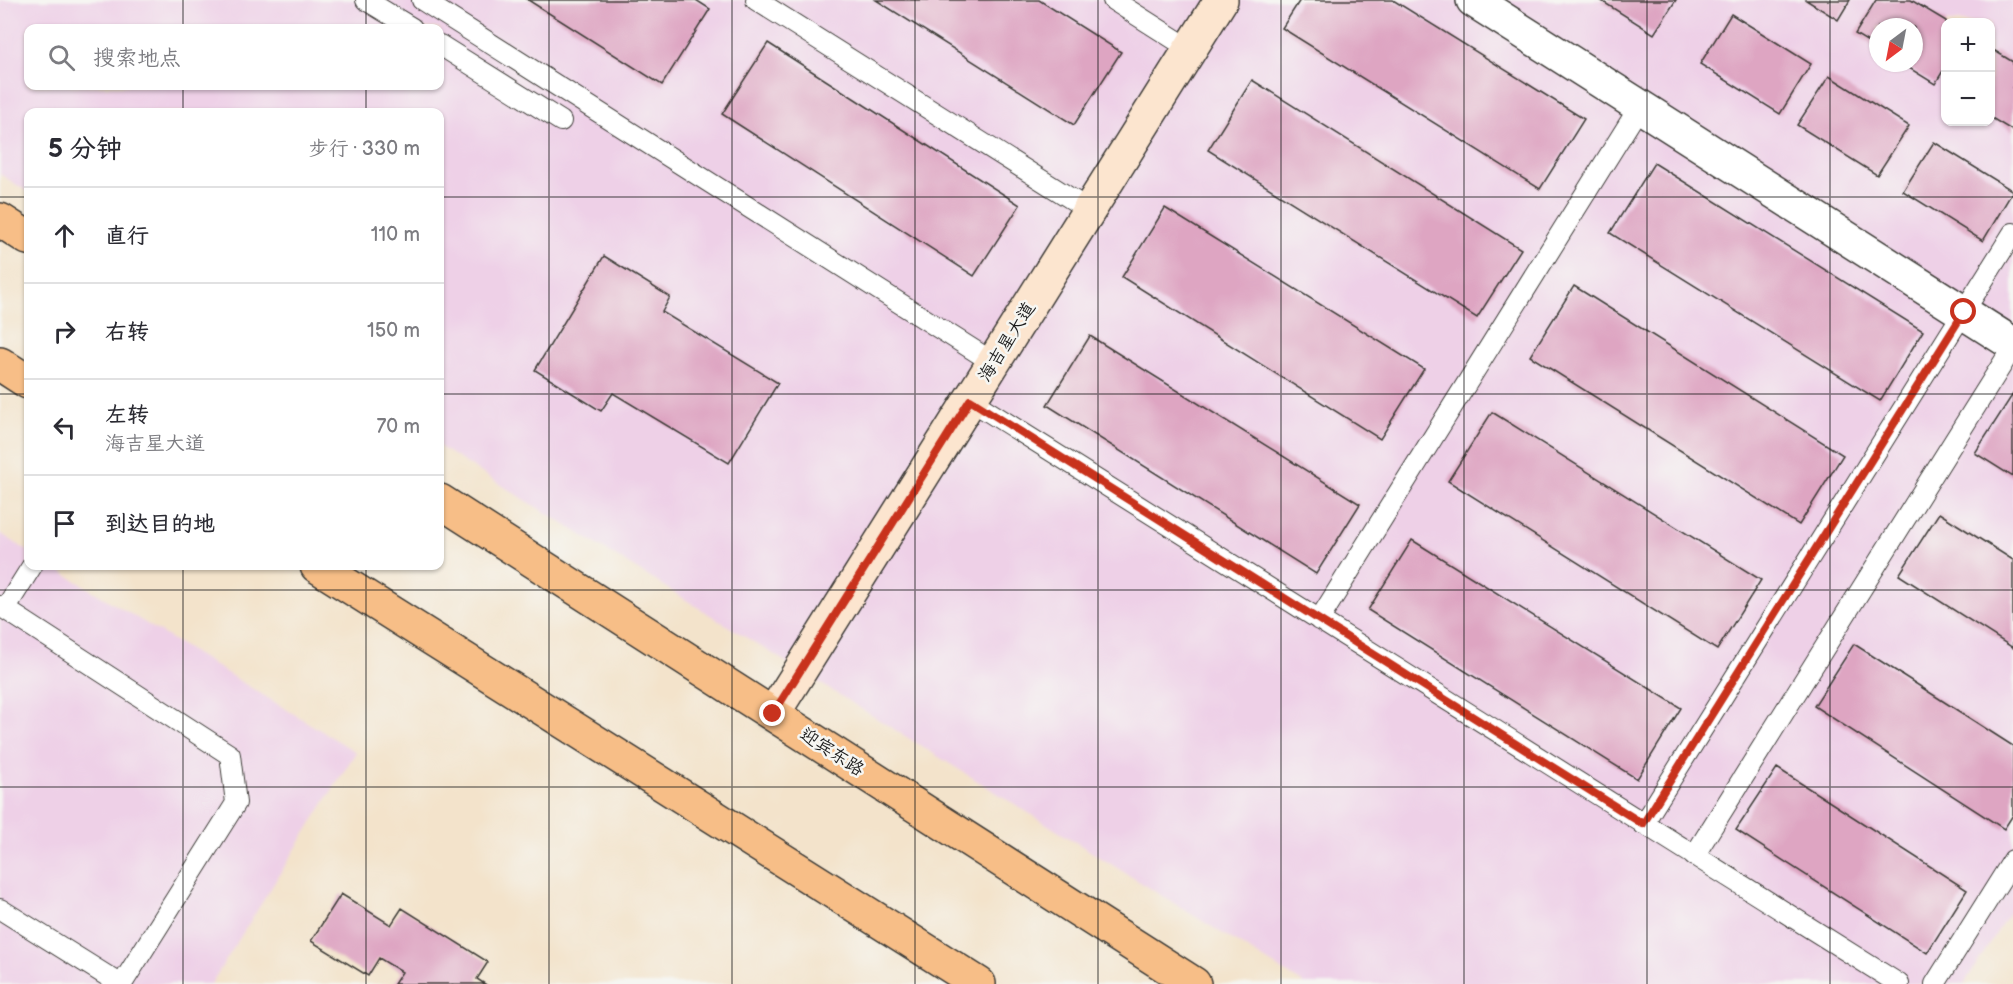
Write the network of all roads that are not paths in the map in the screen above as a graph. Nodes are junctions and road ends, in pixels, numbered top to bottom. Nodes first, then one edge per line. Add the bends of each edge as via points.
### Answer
1 (366, 0) edge
2 (422, 0) edge
3 (756, 0) edge
4 (1113, 0) edge
5 (1221, 0) edge
6 (1473, 0) edge
7 (405, 24) edge
8 (444, 48) edge
9 (1190, 49) junction
10 (1640, 106) junction
11 (561, 121) dead end
12 (1089, 210) junction
13 (0, 220) edge
14 (2013, 233) edge
15 (24, 235) edge
16 (1964, 312) junction
17 (2013, 345) edge
18 (994, 363) junction
19 (0, 364) edge
20 (24, 379) edge
21 (970, 400) junction
22 (444, 504) edge
23 (29, 570) edge
24 (323, 570) edge
25 (2, 608) edge
26 (1319, 620) junction
27 (773, 714) junction
28 (1643, 824) junction
29 (1694, 856) junction
30 (2013, 860) edge
31 (0, 909) edge
32 (121, 984) edge
33 (979, 984) edge
34 (1194, 984) edge
35 (1899, 984) edge
36 (1935, 984) edge

1 - 7 lane
2 - 18 lane
3 - 12 lane
4 - 9 lane
5 - 9 street, 海吉星大道
6 - 10 street
8 - 11 lane
9 - 12 street, 海吉星大道
10 - 16 street
10 - 26 lane
12 - 18 street, 海吉星大道
13 - 15 highway
14 - 16 lane
16 - 17 street
16 - 28 lane
17 - 29 lane
18 - 21 street, 海吉星大道
19 - 20 highway
21 - 26 lane
21 - 27 street, 海吉星大道
22 - 27 highway, 迎宾东路
23 - 25 lane
24 - 33 highway
25 - 32 lane via 230,755 236,803
26 - 28 lane
27 - 34 highway, 迎宾东路
28 - 29 lane
29 - 35 lane
30 - 36 lane
31 - 32 lane

